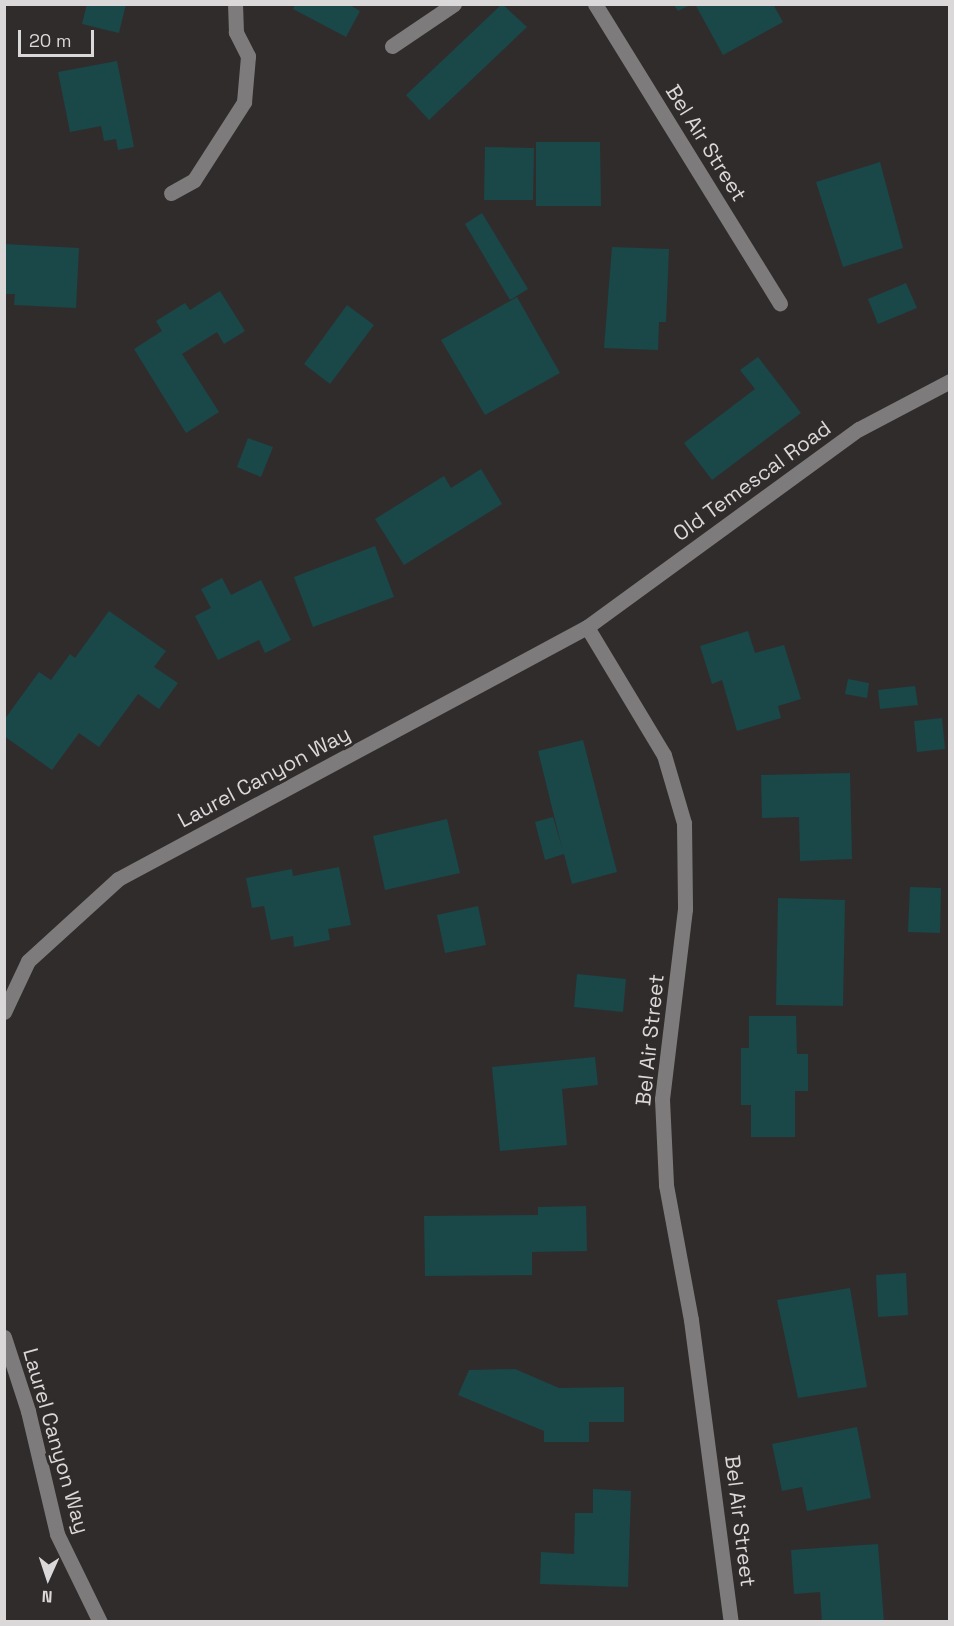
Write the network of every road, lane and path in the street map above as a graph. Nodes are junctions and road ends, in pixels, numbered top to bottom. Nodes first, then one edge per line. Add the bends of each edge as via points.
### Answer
1 (235, 4) edge
2 (454, 4) edge
3 (596, 4) edge
4 (392, 46) dead end
5 (171, 193) dead end
6 (780, 304) dead end
7 (950, 381) edge
8 (587, 627) junction
9 (4, 1012) edge
10 (4, 1337) edge
11 (100, 1622) edge
12 (731, 1622) edge

1 - 5 street via 236,32 248,56 244,102 194,180
2 - 4 street
3 - 6 street, Bel Air Street
7 - 8 street, Old Temescal Road via 859,429
8 - 9 street, Laurel Canyon Way via 118,879 28,962
8 - 12 street, Bel Air Street via 664,755 684,823 686,909 662,1099 666,1185 691,1320
10 - 11 street, Laurel Canyon Way via 28,1411 57,1534

